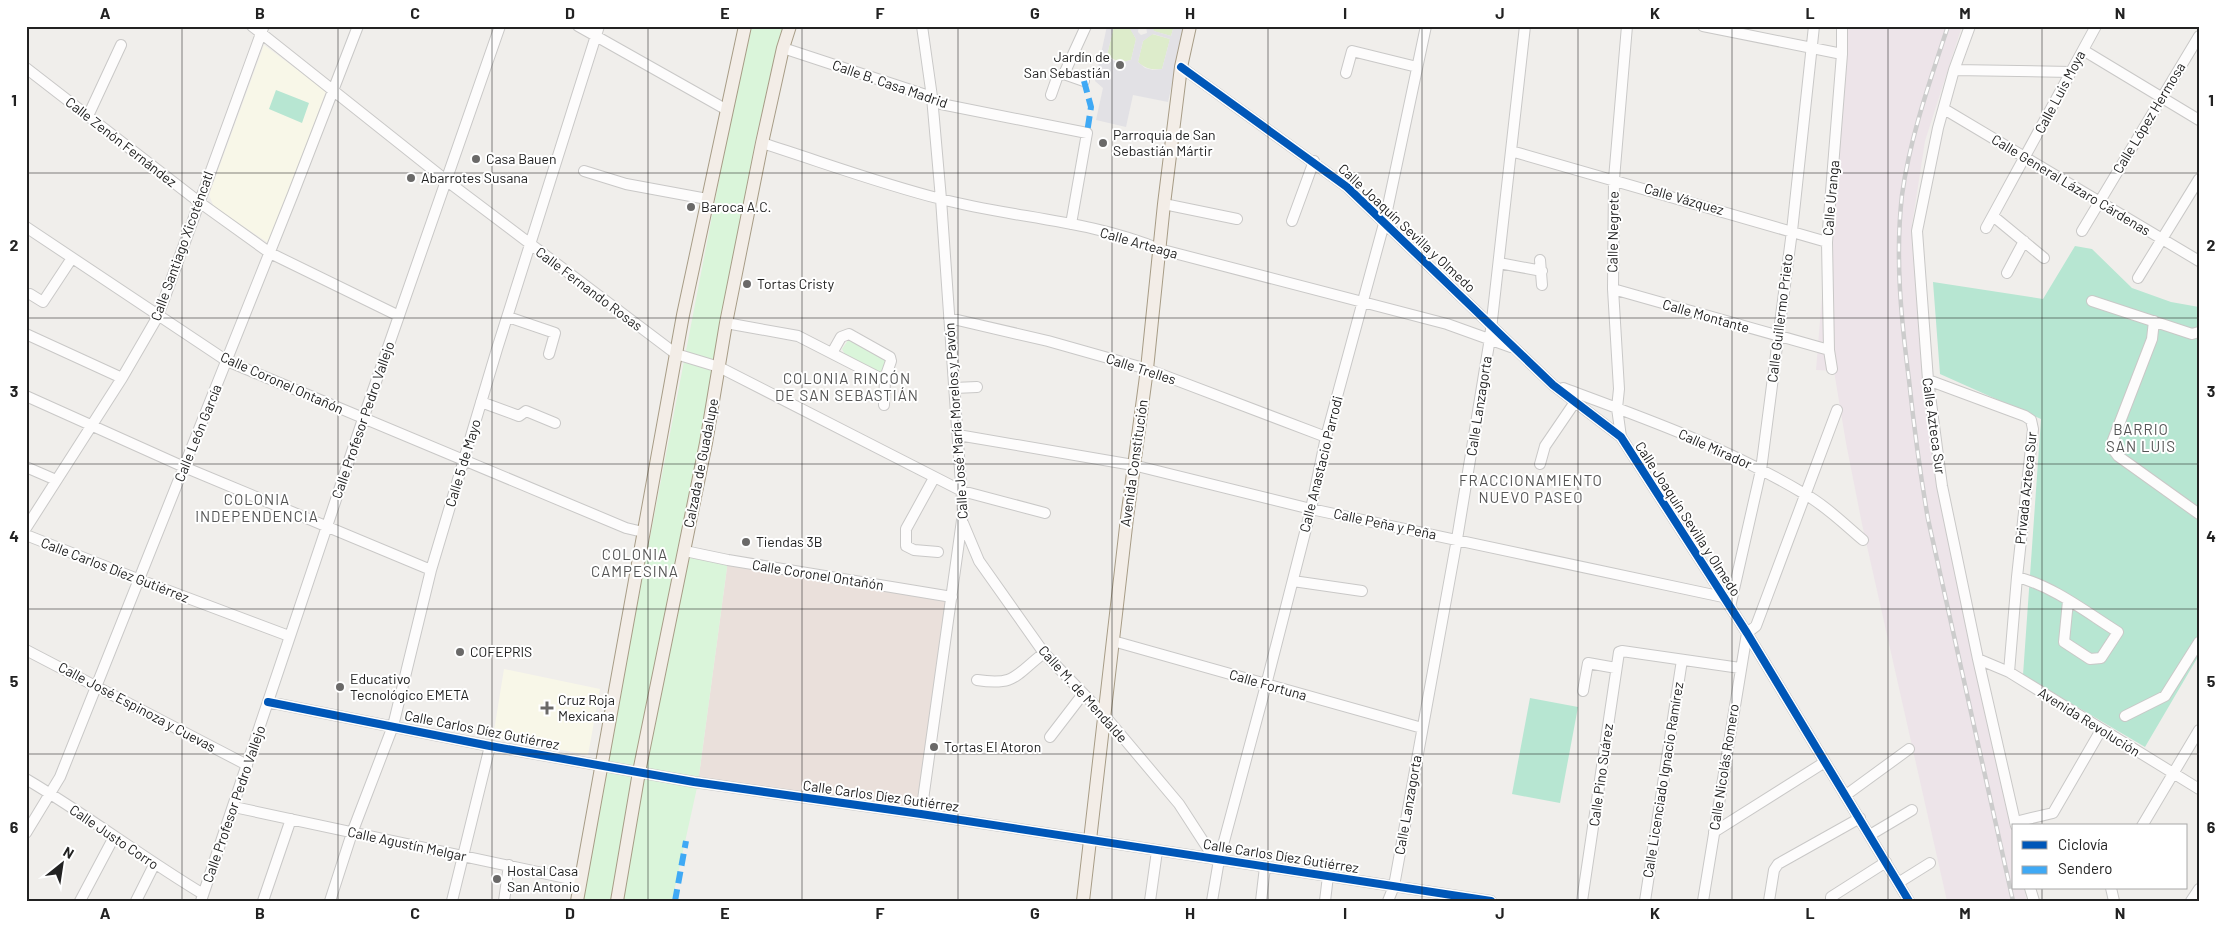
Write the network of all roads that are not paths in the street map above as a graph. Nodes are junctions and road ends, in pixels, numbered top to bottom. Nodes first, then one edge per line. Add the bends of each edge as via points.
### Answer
1 (358, 26) edge
2 (500, 26) edge
3 (578, 26) edge
4 (599, 26) edge
5 (745, 26) edge
6 (790, 26) edge
7 (922, 26) edge
8 (1086, 26) edge
9 (1190, 26) edge
10 (1426, 26) edge
11 (1525, 26) edge
12 (1627, 26) edge
13 (1703, 26) edge
14 (1814, 26) edge
15 (1842, 26) edge
16 (1970, 26) edge
17 (2096, 26) edge
18 (259, 28) edge
19 (2199, 36) edge
20 (596, 37) junction
21 (121, 45) dead end
22 (783, 48) junction
23 (1812, 49) junction
24 (2083, 50) junction
25 (1842, 54) junction
26 (1181, 67) junction
27 (1418, 67) junction
28 (26, 68) edge
29 (1954, 70) junction
30 (2071, 72) junction
31 (1346, 73) dead end
32 (1064, 74) junction
33 (1084, 81) dead end
34 (333, 89) junction
35 (1051, 95) dead end
36 (932, 97) junction
37 (2161, 98) junction
38 (1944, 109) junction
39 (727, 110) junction
40 (88, 116) junction
41 (2199, 120) edge
42 (762, 143) junction
43 (1511, 151) junction
44 (2025, 157) junction
45 (1314, 161) junction
46 (584, 171) dead end
47 (1614, 179) junction
48 (2199, 179) edge
49 (447, 181) junction
50 (707, 199) junction
51 (941, 199) junction
52 (2098, 201) junction
53 (199, 202) junction
54 (1164, 204) junction
55 (1993, 216) junction
56 (1237, 219) dead end
57 (1385, 220) junction
58 (1292, 222) dead end
59 (1071, 224) junction
60 (26, 227) edge
61 (1986, 228) dead end
62 (1792, 231) junction
63 (2082, 231) dead end
64 (2162, 239) junction
65 (2024, 241) junction
66 (1827, 242) junction
67 (530, 245) junction
68 (1160, 249) junction
69 (270, 253) junction
70 (72, 258) junction
71 (2044, 258) dead end
72 (1540, 260) dead end
73 (2199, 261) edge
74 (1499, 263) junction
75 (1542, 271) junction
76 (2007, 273) dead end
77 (2138, 278) dead end
78 (1542, 285) dead end
79 (1613, 289) junction
80 (30, 294) dead end
81 (2092, 301) dead end
82 (1363, 302) junction
83 (158, 316) junction
84 (399, 316) junction
85 (508, 316) junction
86 (949, 318) junction
87 (2154, 321) junction
88 (729, 323) junction
89 (1491, 323) junction
90 (2199, 332) edge
91 (26, 334) edge
92 (1778, 336) junction
93 (1490, 338) junction
94 (1515, 348) junction
95 (1829, 350) junction
96 (832, 353) junction
97 (549, 354) dead end
98 (676, 354) junction
99 (227, 361) junction
100 (719, 367) junction
101 (1147, 369) junction
102 (1832, 369) dead end
103 (122, 378) junction
104 (884, 378) junction
105 (1928, 380) junction
106 (1553, 384) junction
107 (977, 387) dead end
108 (954, 388) junction
109 (26, 396) edge
110 (481, 402) junction
111 (1575, 402) junction
112 (884, 405) dead end
113 (1617, 408) junction
114 (1837, 410) dead end
115 (363, 419) junction
116 (555, 423) dead end
117 (92, 425) junction
118 (958, 435) junction
119 (1326, 437) junction
120 (1621, 437) junction
121 (464, 459) junction
122 (1540, 464) dead end
123 (1133, 465) junction
124 (26, 467) edge
125 (184, 467) junction
126 (1761, 470) junction
127 (934, 478) junction
128 (56, 480) junction
129 (962, 491) junction
130 (1805, 493) junction
131 (1311, 509) junction
132 (1045, 513) dead end
133 (2199, 514) edge
134 (963, 522) junction
135 (26, 528) edge
136 (326, 528) junction
137 (643, 532) junction
138 (26, 535) edge
139 (1457, 539) junction
140 (1863, 540) dead end
141 (685, 551) junction
142 (938, 552) dead end
143 (980, 561) junction
144 (956, 568) junction
145 (431, 570) junction
146 (2017, 577) junction
147 (140, 580) junction
148 (1293, 581) junction
149 (1362, 591) dead end
150 (952, 597) junction
151 (1723, 597) junction
152 (2068, 600) junction
153 (1730, 607) junction
154 (1747, 634) junction
155 (289, 636) junction
156 (1113, 641) junction
157 (2199, 642) edge
158 (26, 650) edge
159 (1044, 653) junction
160 (1978, 659) junction
161 (1682, 660) junction
162 (1616, 668) junction
163 (1740, 668) junction
164 (2009, 672) junction
165 (977, 680) dead end
166 (1266, 685) junction
167 (97, 686) junction
168 (1583, 691) dead end
169 (1083, 694) junction
170 (268, 702) junction
171 (1105, 716) junction
172 (2125, 716) dead end
173 (392, 726) junction
174 (1422, 728) junction
175 (2102, 730) junction
176 (2199, 730) edge
177 (1050, 737) dead end
178 (490, 746) junction
179 (1909, 749) dead end
180 (1825, 762) junction
181 (600, 764) junction
182 (247, 765) junction
183 (639, 772) junction
184 (2173, 773) junction
185 (26, 779) edge
186 (2199, 789) edge
187 (51, 794) junction
188 (1846, 795) junction
189 (234, 807) junction
190 (1912, 810) dead end
191 (921, 814) junction
192 (1860, 818) junction
193 (291, 819) junction
194 (2016, 824) edge
195 (2143, 824) edge
196 (1714, 832) junction
197 (26, 833) edge
198 (352, 833) junction
199 (1870, 835) junction
200 (114, 837) junction
201 (1090, 840) junction
202 (1158, 850) junction
203 (463, 856) junction
204 (1216, 859) junction
205 (1886, 862) junction
206 (1930, 863) dead end
207 (154, 864) junction
208 (509, 865) junction
209 (1265, 867) junction
210 (1328, 876) junction
211 (580, 881) junction
212 (1898, 882) junction
213 (1394, 886) junction
214 (2199, 889) edge
215 (202, 897) edge
216 (1457, 898) edge
217 (80, 901) edge
218 (136, 901) edge
219 (263, 901) edge
220 (330, 901) edge
221 (452, 901) edge
222 (504, 901) edge
223 (577, 901) edge
224 (617, 901) edge
225 (1083, 901) edge
226 (1150, 901) edge
227 (1212, 901) edge
228 (1261, 901) edge
229 (1325, 901) edge
230 (1388, 901) edge
231 (1492, 901) edge
232 (1582, 901) edge
233 (1645, 901) edge
234 (1703, 901) edge
235 (1769, 901) edge
236 (1831, 901) edge
237 (1909, 901) edge
238 (2192, 901) edge

1 - 34 street, Calle León García
2 - 49 street, Calle Profesor Pedro Vallejo
3 - 20 street
4 - 20 street, Calle 5 de Mayo
5 - 39 main road
6 - 22 main road, Calzada de Guadalupe
7 - 36 street, Calle José María Morelos y Pavón
8 - 32 street
9 - 26 main road, Avenida Constitución
10 - 27 street, Calle Anastacio Parrodi
11 - 43 street, Calle Lanzagorta
12 - 47 street, Calle Negrete
13 - 23 street
14 - 23 street, Calle Guillermo Prieto
15 - 25 street, Calle Uranga
16 - 29 street, Calle Azteca Sur
17 - 24 street, Calle Luis Moya
18 - 34 street, Calle Fernando Rosas
18 - 53 street, Calle Santiago Xicoténcatl
19 - 37 street, Calle López Hermosa
20 - 39 street
20 - 67 street, Calle 5 de Mayo
21 - 40 street
22 - 36 street, Calle B. Casa Madrid
22 - 42 main road, Calzada de Guadalupe
23 - 25 street
23 - 62 street, Calle Guillermo Prieto
24 - 30 street, Calle Luis Moya
24 - 37 street
25 - 66 street, Calle Uranga
26 - 45 street, Calle Joaquín Sevilla y Olmedo
26 - 54 main road, Avenida Constitución
27 - 31 street via 1352,51
27 - 57 street, Calle Anastacio Parrodi
28 - 40 street, Calle Zenón Fernández
29 - 30 street
29 - 38 street, Calle Azteca Sur
30 - 44 street, Calle Luis Moya
32 - 33 street
32 - 35 street via 1058,75
34 - 49 street, Calle Fernando Rosas
34 - 69 street, Calle León García
36 - 51 street, Calle José María Morelos y Pavón
36 - 59 street, Calle B. Casa Madrid via 941,104 1087,134
37 - 41 street
37 - 52 street, Calle López Hermosa
38 - 44 street, Calle General Lázaro Cárdenas
38 - 105 street, Calle Azteca Sur via 1917,231
39 - 50 main road
40 - 53 street, Calle Zenón Fernández
42 - 51 street, Calle Arteaga
42 - 88 main road, Calzada de Guadalupe
43 - 47 street, Calle Vázquez
43 - 74 street, Calle Lanzagorta
44 - 52 street, Calle General Lázaro Cárdenas
44 - 55 street, Calle Luis Moya
45 - 57 street, Calle Joaquín Sevilla y Olmedo
45 - 58 street
46 - 50 street via 626,184
47 - 62 street, Calle Vázquez
47 - 79 street, Calle Negrete
48 - 64 street
49 - 67 street, Calle Fernando Rosas
49 - 84 street, Calle Profesor Pedro Vallejo
50 - 98 main road
51 - 59 street, Calle Arteaga
51 - 86 street, Calle José María Morelos y Pavón
52 - 63 street, Calle López Hermosa
52 - 64 street, Calle General Lázaro Cárdenas
53 - 69 street, Calle Zenón Fernández
53 - 83 street, Calle Santiago Xicoténcatl
54 - 56 street
54 - 68 main road, Avenida Constitución
55 - 61 street, Calle Luis Moya
55 - 65 street
57 - 82 street, Calle Anastacio Parrodi
57 - 89 street, Calle Joaquín Sevilla y Olmedo
59 - 68 street, Calle Arteaga
60 - 70 street, Calle Coronel Ontañón
62 - 66 street, Calle Vázquez
62 - 92 street, Calle Guillermo Prieto
64 - 73 street, Calle General Lázaro Cárdenas
64 - 77 street
65 - 71 street
65 - 76 street
66 - 95 street, Calle Uranga
67 - 85 street, Calle 5 de Mayo
67 - 98 street, Calle Fernando Rosas
68 - 82 street, Calle Arteaga
68 - 101 main road, Avenida Constitución
69 - 84 street, Calle Zenón Fernández
69 - 99 street, Calle León García
70 - 80 street via 43,302
70 - 83 street, Calle Coronel Ontañón
72 - 75 street
74 - 75 street
74 - 89 street, Calle Lanzagorta
75 - 78 street
79 - 92 street, Calle Montante
79 - 113 street, Calle Negrete via 1619,389
81 - 87 street
82 - 93 street, Calle Arteaga
82 - 119 street, Calle Anastacio Parrodi
83 - 99 street, Calle Coronel Ontañón
83 - 103 street, Calle Santiago Xicoténcatl
84 - 115 street, Calle Profesor Pedro Vallejo
85 - 97 street via 555,333
85 - 110 street, Calle 5 de Mayo
86 - 101 street, Calle Trelles via 1048,340
86 - 108 street, Calle José María Morelos y Pavón
87 - 90 street via 2192,334
87 - 133 street via 2152,339 2112,448 2118,456
88 - 96 street via 798,336
88 - 100 main road, Calzada de Guadalupe
89 - 93 street, Calle Lanzagorta
89 - 94 street, Calle Joaquín Sevilla y Olmedo
91 - 103 street
92 - 95 street, Calle Montante
92 - 126 street, Calle Guillermo Prieto
93 - 94 street, Calle Arteaga
93 - 139 street, Calle Lanzagorta
94 - 106 street, Calle Joaquín Sevilla y Olmedo
95 - 102 street, Calle Uranga
96 - 104 street
96 - 104 street via 841,337 849,334 890,357
98 - 100 street, Calle Fernando Rosas
98 - 137 main road
99 - 115 street, Calle Coronel Ontañón
99 - 125 street, Calle León García
100 - 127 street, Calle Fernando Rosas
100 - 141 main road, Calzada de Guadalupe
101 - 119 street, Calle Trelles
101 - 123 main road, Avenida Constitución
103 - 117 street, Calle Santiago Xicoténcatl
104 - 112 street
105 - 146 street, Privada Azteca Sur via 2031,420 2033,429
105 - 160 street, Calle Azteca Sur via 1942,486
106 - 111 street, Calle Joaquín Sevilla y Olmedo
106 - 113 street, Calle Mirador
107 - 108 street
108 - 118 street, Calle José María Morelos y Pavón
109 - 117 street
110 - 116 street via 519,416 526,411
110 - 121 street, Calle 5 de Mayo
111 - 120 street, Calle Joaquín Sevilla y Olmedo
111 - 122 street via 1545,446
113 - 120 street, Calle Negrete
113 - 126 street, Calle Mirador
114 - 130 street
115 - 121 street, Calle Coronel Ontañón
115 - 136 street, Calle Profesor Pedro Vallejo
117 - 125 street
117 - 128 street, Calle Santiago Xicoténcatl
118 - 123 street, Calle Peña y Peña
118 - 129 street, Calle José María Morelos y Pavón
119 - 131 street, Calle Anastacio Parrodi
120 - 151 street, Calle Joaquín Sevilla y Olmedo
121 - 137 street, Calle Coronel Ontañón via 626,528
121 - 145 street, Calle 5 de Mayo
123 - 131 street, Calle Peña y Peña
123 - 156 main road, Avenida Constitución
124 - 128 street
125 - 136 street
125 - 147 street, Calle León García
126 - 130 street, Calle Mirador
126 - 153 street, Calle Guillermo Prieto
127 - 129 street, Calle Fernando Rosas
127 - 142 street via 906,529 906,546
128 - 135 street, Calle Santiago Xicoténcatl
129 - 132 street, Calle Fernando Rosas
129 - 134 street, Calle José María Morelos y Pavón
130 - 140 street, Calle Mirador
130 - 154 street via 1756,626
131 - 139 street, Calle Peña y Peña
131 - 148 street, Calle Anastacio Parrodi
134 - 143 street, Calle M. de Mendalde
134 - 144 street, Calle José María Morelos y Pavón
136 - 145 street
136 - 155 street, Calle Profesor Pedro Vallejo
137 - 181 main road
138 - 147 street, Calle Carlos Díez Gutiérrez
139 - 151 street, Calle Peña y Peña
139 - 174 street, Calle Lanzagorta
141 - 150 street, Calle Coronel Ontañón
141 - 183 main road, Calzada de Guadalupe
143 - 144 street via 966,556
143 - 159 street, Calle M. de Mendalde
144 - 150 street, Calle José María Morelos y Pavón
145 - 173 street, Calle 5 de Mayo
146 - 152 street via 2035,581
146 - 164 street
147 - 155 street, Calle Carlos Díez Gutiérrez
147 - 167 street, Calle León García
148 - 149 street
148 - 166 street, Calle Anastacio Parrodi
150 - 191 street, Calle José María Morelos y Pavón
151 - 153 street, Calle Joaquín Sevilla y Olmedo
152 - 152 street via 2064,642 2090,659 2101,658 2118,632
153 - 154 street, Calle Joaquín Sevilla y Olmedo
154 - 163 street, Calle Nicolás Romero
154 - 180 street, Calle Joaquín Sevilla y Olmedo
155 - 170 street, Calle Profesor Pedro Vallejo
156 - 166 street, Calle Fortuna
156 - 171 main road, Avenida Constitución
157 - 172 street via 2165,696
158 - 167 street, Calle José Espinoza y Cuevas
159 - 165 street via 1010,681
159 - 169 street, Calle M. de Mendalde
160 - 164 street, Avenida Revolución
160 - 194 street, Calle Azteca Sur
161 - 162 street, Calle Pino Suárez via 1622,650
161 - 163 street
161 - 233 street, Calle Licenciado Ignacio Ramírez
162 - 168 street via 1588,663
162 - 232 street, Calle Pino Suárez
163 - 196 street, Calle Nicolás Romero
164 - 175 street, Avenida Revolución
166 - 174 street, Calle Fortuna
166 - 204 street, Calle Anastacio Parrodi
167 - 182 street, Calle José Espinoza y Cuevas
167 - 187 street, Calle León García
169 - 171 street, Calle M. de Mendalde
169 - 177 street
170 - 173 street, Calle Carlos Díez Gutiérrez
170 - 182 street, Calle Profesor Pedro Vallejo
171 - 201 main road, Avenida Constitución
171 - 204 street, Calle M. de Mendalde via 1178,804
173 - 178 street, Calle Carlos Díez Gutiérrez
173 - 198 street, Calle 5 de Mayo
174 - 213 street, Calle Lanzagorta
175 - 184 street, Avenida Revolución
175 - 194 street via 2053,813
176 - 184 street
178 - 181 street, Calle Carlos Díez Gutiérrez
178 - 203 street
179 - 188 street
180 - 188 street, Calle Joaquín Sevilla y Olmedo
180 - 196 street
181 - 183 street, Calle Carlos Díez Gutiérrez
181 - 211 main road
182 - 189 street, Calle Profesor Pedro Vallejo
183 - 191 street, Calle Carlos Díez Gutiérrez
183 - 224 main road, Calzada de Guadalupe
184 - 186 street, Avenida Revolución
184 - 195 street
185 - 187 street, Calle Justo Corro
187 - 197 street, Calle León García
187 - 200 street, Calle Justo Corro
188 - 192 street, Calle Joaquín Sevilla y Olmedo
189 - 193 street, Calle Agustín Melgar
189 - 215 street, Calle Profesor Pedro Vallejo
190 - 199 street
191 - 201 street, Calle Carlos Díez Gutiérrez
192 - 199 street, Calle Joaquín Sevilla y Olmedo
192 - 235 street via 1778,864
193 - 198 street, Calle Agustín Melgar
193 - 219 street
196 - 234 street, Calle Nicolás Romero
198 - 203 street, Calle Agustín Melgar
198 - 220 street, Calle 5 de Mayo
199 - 205 street, Calle Joaquín Sevilla y Olmedo
200 - 207 street, Calle Justo Corro
200 - 217 street
201 - 202 street, Calle Carlos Díez Gutiérrez
201 - 225 main road, Avenida Constitución
202 - 204 street, Calle Carlos Díez Gutiérrez
202 - 226 street
203 - 208 street, Calle Agustín Melgar
203 - 221 street
204 - 209 street, Calle Carlos Díez Gutiérrez
204 - 227 street, Calle Anastacio Parrodi
205 - 212 street, Calle Joaquín Sevilla y Olmedo
205 - 236 street via 1831,897
206 - 212 street
207 - 215 street, Calle Justo Corro
207 - 218 street
208 - 211 street, Calle Agustín Melgar
208 - 222 street
209 - 210 street, Calle Carlos Díez Gutiérrez
209 - 228 street
210 - 213 street, Calle Carlos Díez Gutiérrez
210 - 229 street
211 - 223 main road
212 - 237 street, Calle Joaquín Sevilla y Olmedo
213 - 216 street, Calle Carlos Díez Gutiérrez
213 - 230 street, Calle Lanzagorta
214 - 238 street
216 - 231 street, Calle Carlos Díez Gutiérrez

